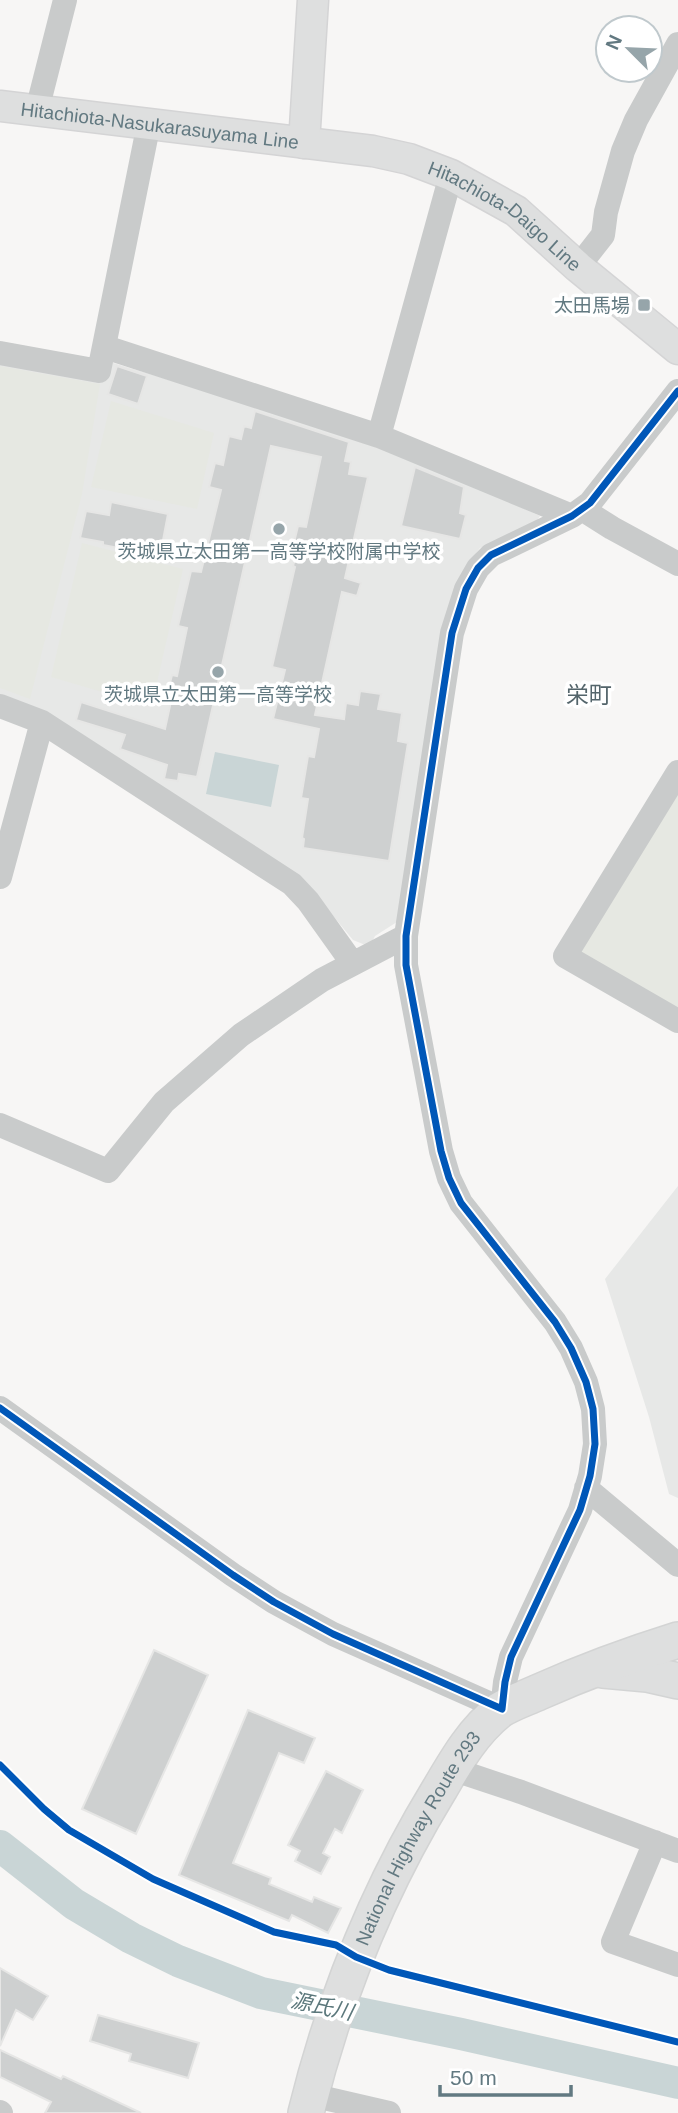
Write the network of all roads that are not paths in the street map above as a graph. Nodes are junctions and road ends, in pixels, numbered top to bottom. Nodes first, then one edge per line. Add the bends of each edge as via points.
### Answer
1 (65, 0) edge
2 (313, 0) edge
3 (678, 44) edge
4 (0, 106) edge
5 (37, 110) junction
6 (149, 123) junction
7 (304, 143) junction
8 (451, 175) junction
9 (578, 267) junction
10 (105, 347) junction
11 (678, 349) edge
12 (0, 353) edge
13 (678, 391) edge
14 (379, 436) junction
15 (577, 512) junction
16 (678, 564) edge
17 (0, 706) edge
18 (42, 722) junction
19 (678, 772) edge
20 (0, 877) edge
21 (406, 936) junction
22 (353, 964) junction
23 (678, 1021) edge
24 (0, 1125) edge
25 (0, 1408) edge
26 (586, 1488) junction
27 (678, 1564) edge
28 (662, 1661) edge
29 (502, 1709) junction
30 (452, 1769) junction
31 (667, 1847) edge
32 (678, 1965) edge
33 (309, 2104) edge
34 (389, 2113) edge

1 - 5 street
2 - 7 main road, Hitachiota-Nasukarasuyama Line
3 - 9 street via 623,150 603,235
4 - 5 main road, Hitachiota-Nasukarasuyama Line
5 - 6 main road, Hitachiota-Nasukarasuyama Line
6 - 7 main road, Hitachiota-Nasukarasuyama Line
6 - 10 street
7 - 8 main road, Hitachiota-Daigo Line via 410,159
8 - 9 main road, Hitachiota-Daigo Line via 516,211
8 - 14 street
9 - 11 main road, Hitachiota-Daigo Line
10 - 12 street via 99,371
10 - 14 street
13 - 15 street via 590,503
14 - 15 street
15 - 16 street
15 - 21 street via 491,555 466,589 452,633
17 - 18 street
18 - 20 street
18 - 22 street via 292,884
19 - 23 street via 565,956
21 - 22 street
21 - 26 street via 406,965 449,1178 461,1203 571,1348 593,1409 595,1444
22 - 24 street via 241,1035 164,1102 108,1171
25 - 29 street via 274,1602 333,1634
26 - 27 street
26 - 29 street via 511,1657
28 - 29 highway, National Highway Route 293 via 593,1669
29 - 30 highway, National Highway Route 293 via 467,1744
30 - 31 street
30 - 33 highway, National Highway Route 293 via 393,1871 356,1957
31 - 32 street via 613,1942
33 - 34 street

